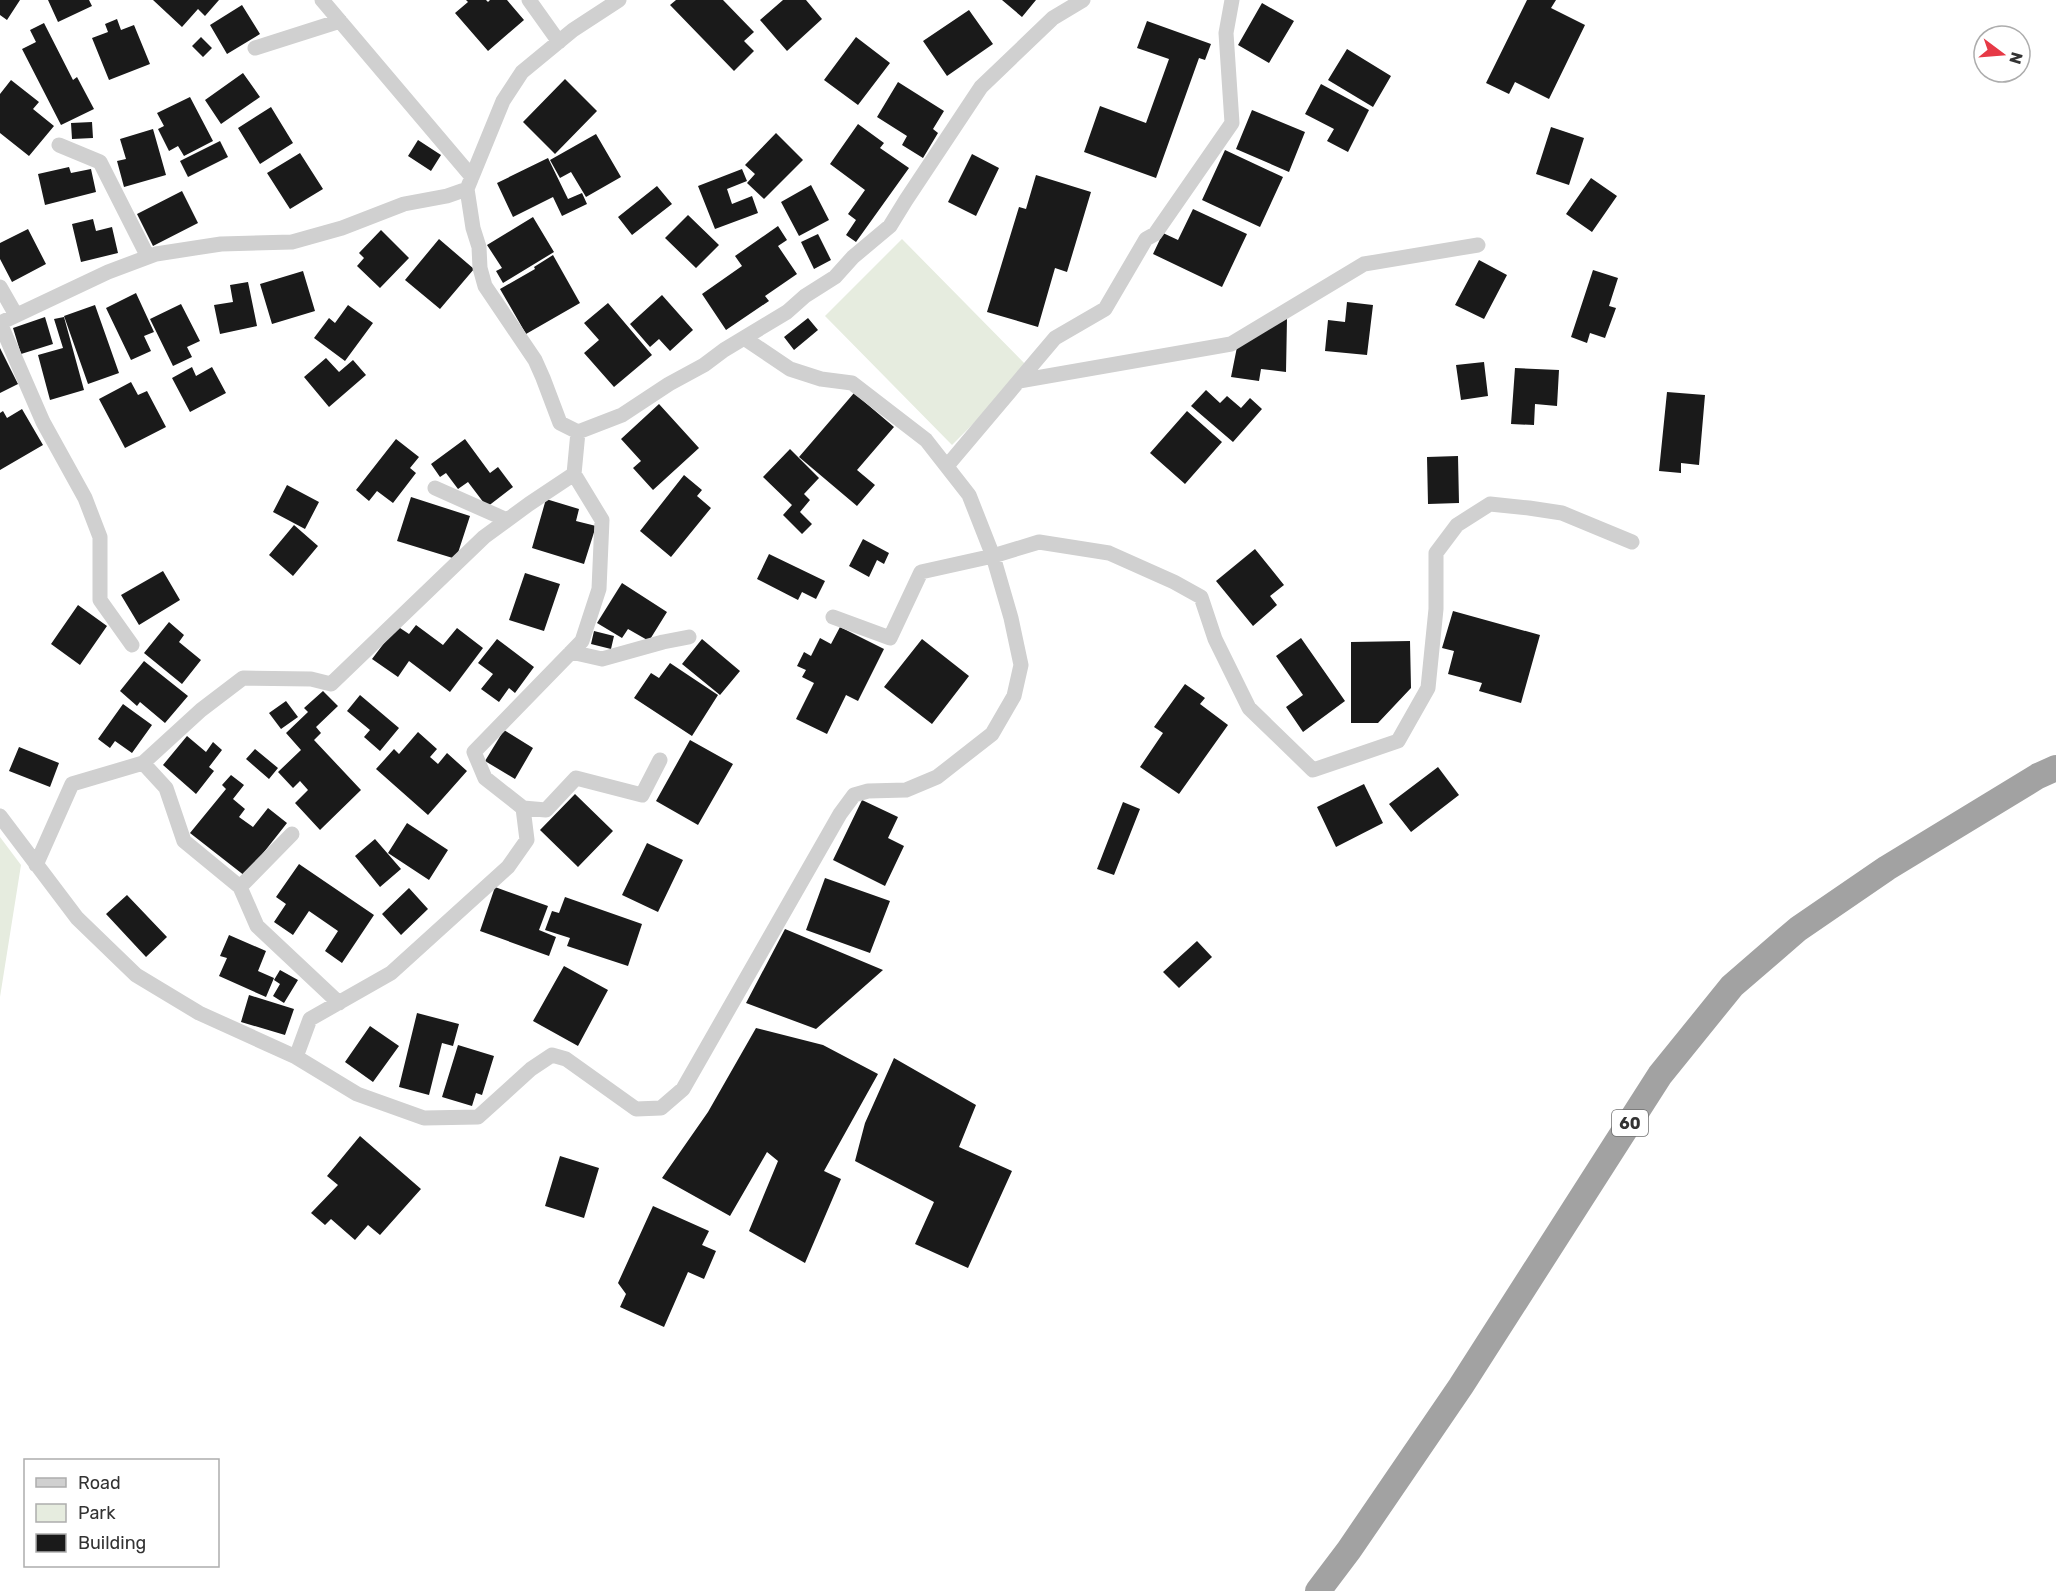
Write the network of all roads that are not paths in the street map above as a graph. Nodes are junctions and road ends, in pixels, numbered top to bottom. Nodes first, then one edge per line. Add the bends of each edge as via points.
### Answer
1 (322, 0) edge
2 (529, 0) edge
3 (619, 0) edge
4 (1083, 0) edge
5 (1232, 0) edge
6 (340, 21) junction
7 (559, 42) junction
8 (255, 48) dead end
9 (59, 145) dead end
10 (470, 183) junction
11 (1478, 245) dead end
12 (148, 257) junction
13 (0, 287) edge
14 (16, 315) junction
15 (0, 323) edge
16 (744, 338) junction
17 (1019, 381) junction
18 (578, 432) junction
19 (947, 466) junction
20 (574, 474) junction
21 (435, 488) dead end
22 (507, 520) junction
23 (1632, 542) dead end
24 (993, 556) junction
25 (833, 617) dead end
26 (689, 638) dead end
27 (132, 645) dead end
28 (571, 652) junction
29 (660, 760) dead end
30 (143, 763) junction
31 (2056, 768) edge
32 (523, 808) junction
33 (0, 816) edge
34 (292, 834) dead end
35 (36, 865) junction
36 (240, 887) junction
37 (339, 1003) junction
38 (296, 1057) junction
39 (1318, 1591) edge

1 - 6 street
2 - 7 street
3 - 7 street
4 - 16 street via 1053,18 981,87 890,226 835,278
5 - 17 street via 1226,33 1232,123 1155,234 1146,239 1105,309 1055,338
6 - 8 street
6 - 10 street
7 - 10 street via 522,72 503,100
9 - 12 street via 100,162
10 - 12 street via 447,196 404,204 292,242 221,244
10 - 18 street via 473,228 485,286 535,360 560,423
11 - 17 street via 1364,264 1230,344
12 - 14 street
13 - 14 street
14 - 15 street
15 - 27 street via 100,537 100,600
16 - 18 street via 622,415
16 - 19 street via 790,369 821,380 852,383 926,440
17 - 19 street
18 - 20 street
19 - 24 street via 969,495
20 - 22 street
20 - 28 street via 603,520 599,589 582,641
21 - 22 street
22 - 30 street via 484,537 331,684 311,679 243,678
23 - 24 street via 1562,513 1490,504 1457,525 1436,553 1436,609 1428,688 1398,741 1312,770 1248,708 1215,639 1201,597 1108,553 1039,542
24 - 25 street via 921,572 890,638
24 - 38 street via 1021,665 1014,696 992,734 937,777 906,790 854,795 683,1089 661,1108 636,1109 566,1059 552,1055 478,1117 424,1118 357,1094
26 - 28 street via 602,658
28 - 32 street via 474,752 485,777
29 - 32 street via 642,795 576,778 546,810
30 - 35 street via 72,784
30 - 36 street via 166,788 184,841
31 - 39 highway, 60 via 1887,868 1798,929 1732,986 1660,1075 1461,1386
32 - 37 street via 527,840 508,867 392,973
33 - 35 street
34 - 36 street
35 - 38 street via 77,918 136,975 200,1013
36 - 37 street via 256,926
37 - 38 street via 310,1019

